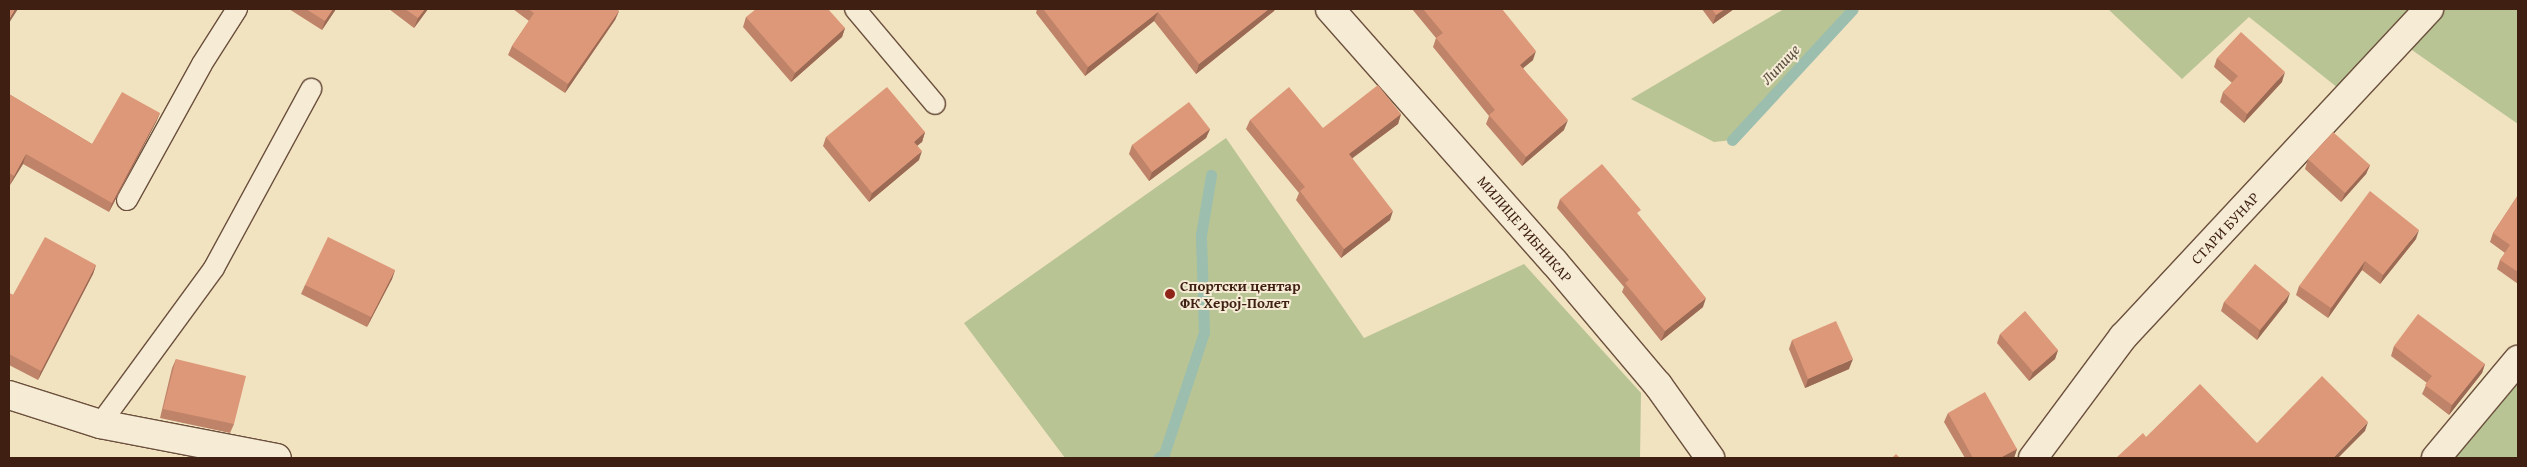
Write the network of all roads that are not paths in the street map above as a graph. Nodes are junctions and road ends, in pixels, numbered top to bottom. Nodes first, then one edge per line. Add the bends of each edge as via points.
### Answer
1 (237, 9) edge
2 (855, 9) edge
3 (1330, 9) edge
4 (2429, 9) edge
5 (311, 89) dead end
6 (935, 104) dead end
7 (126, 200) dead end
8 (2518, 360) edge
9 (9, 395) edge
10 (100, 424) junction
11 (277, 458) edge
12 (1710, 458) edge
13 (2033, 458) edge
14 (2436, 458) edge

1 - 7 lane via 202,64
2 - 6 lane
3 - 12 street, МИЛИЦЕ РИБНИКАР via 1554,262 1658,385
4 - 13 street, СТАРИ БУНАР via 2124,337
5 - 10 lane via 214,268
8 - 14 street
9 - 10 street
10 - 11 street

